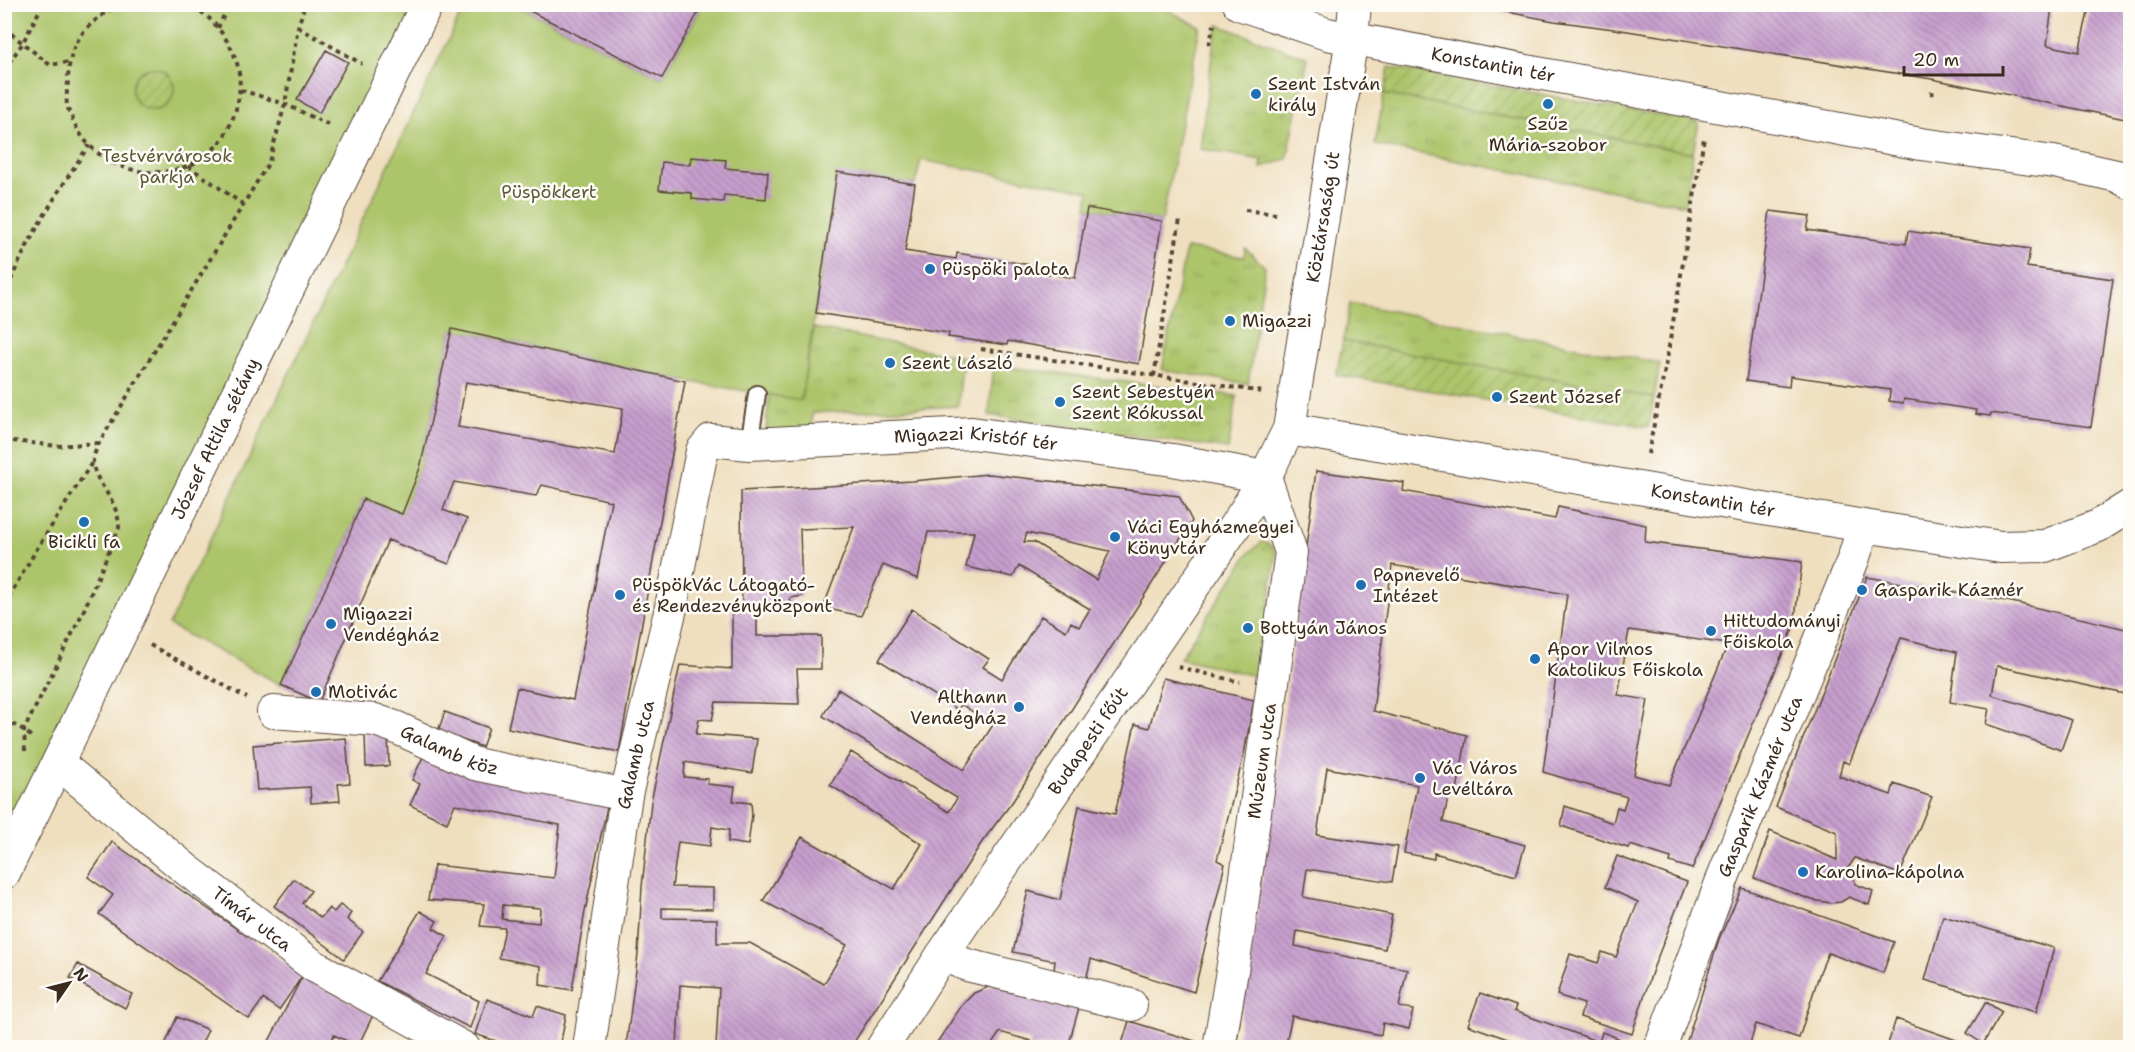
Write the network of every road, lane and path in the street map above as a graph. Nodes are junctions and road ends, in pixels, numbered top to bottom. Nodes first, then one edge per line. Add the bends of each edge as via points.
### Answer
1 (43, 4) edge
2 (120, 4) edge
3 (184, 4) edge
4 (229, 4) edge
5 (305, 4) edge
6 (427, 4) edge
7 (1355, 4) edge
8 (1227, 12) edge
9 (298, 27) junction
10 (4, 28) edge
11 (218, 29) junction
12 (1352, 38) junction
13 (22, 44) junction
14 (1209, 45) dead end
15 (354, 61) dead end
16 (68, 62) junction
17 (4, 70) edge
18 (240, 90) junction
19 (1930, 93) dead end
20 (1938, 94) dead end
21 (285, 104) junction
22 (324, 122) dead end
23 (1706, 128) dead end
24 (89, 145) junction
25 (188, 166) junction
26 (2130, 183) edge
27 (244, 205) junction
28 (1245, 210) dead end
29 (1275, 214) dead end
30 (1180, 219) dead end
31 (4, 297) edge
32 (981, 349) dead end
33 (1154, 376) junction
34 (1261, 392) dead end
35 (757, 394) dead end
36 (1289, 429) junction
37 (4, 440) edge
38 (99, 443) junction
39 (749, 444) junction
40 (1648, 454) dead end
41 (93, 460) junction
42 (698, 464) joint
43 (1265, 477) junction
44 (2130, 506) edge
45 (1864, 526) junction
46 (4, 605) edge
47 (147, 644) dead end
48 (1173, 666) dead end
49 (1272, 690) junction
50 (273, 712) joint
51 (4, 720) edge
52 (58, 763) junction
53 (627, 795) junction
54 (4, 873) edge
55 (942, 955) junction
56 (1131, 1005) dead end
57 (464, 1047) edge
58 (589, 1047) edge
59 (882, 1047) edge
60 (1219, 1047) edge
61 (1660, 1047) edge

1 - 13 path
2 - 16 path via 98,17 77,40
3 - 11 path via 205,14
4 - 11 path
5 - 9 path
6 - 52 street, József Attila sétány
7 - 12 street, Köztársaság út
8 - 12 street, Konstantin tér
8 - 14 path
9 - 15 path
9 - 21 path
10 - 13 path
11 - 18 path via 237,59
12 - 26 street, Konstantin tér via 1921,144 2054,162 2117,176
12 - 36 street, Köztársaság út
13 - 16 path via 50,64
13 - 17 path
16 - 24 path via 67,106 79,134
18 - 21 path
18 - 25 path via 238,107 226,135 214,149
19 - 20 path
21 - 22 path
21 - 27 path via 268,162
23 - 40 path
24 - 25 path via 134,172 165,173
24 - 31 path via 51,202
25 - 27 path
27 - 38 path
28 - 29 path
30 - 33 path
32 - 33 path
33 - 34 path
35 - 39 lane
36 - 43 street, Budapesti főút
36 - 45 street, Konstantin tér
37 - 38 path via 57,446
38 - 41 path
39 - 42 street, Migazzi Kristóf tér via 711,440
39 - 43 street, Migazzi Kristóf tér via 972,433 1173,460
41 - 46 path
41 - 51 path via 96,474 119,515 119,528 83,612 24,730
42 - 53 street, Galamb utca via 668,621
43 - 49 street, Múzeum utca via 1291,552
43 - 55 street, Budapesti főút
44 - 45 street, Konstantin tér via 2098,526 2045,546 2001,546
45 - 61 street, Gasparik Kázmér utca via 1725,872
47 - 50 path
48 - 49 path
49 - 60 street, Múzeum utca
50 - 53 street, Galamb köz via 375,720 475,764
52 - 54 street, József Attila sétány
52 - 57 street, Tímár utca via 186,870 314,966
53 - 58 street, Galamb utca
55 - 56 street via 967,965
55 - 59 street, Budapesti főút

